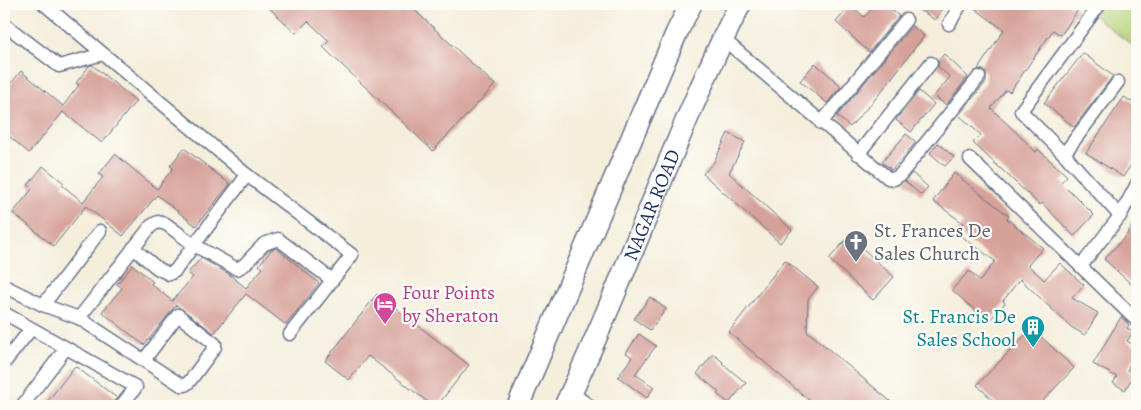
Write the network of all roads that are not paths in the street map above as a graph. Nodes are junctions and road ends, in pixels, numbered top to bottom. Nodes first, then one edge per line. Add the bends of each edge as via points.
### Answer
1 (44, 4) edge
2 (692, 4) edge
3 (740, 4) edge
4 (961, 4) edge
5 (1100, 4) edge
6 (906, 20) dead end
7 (4, 24) edge
8 (949, 24) dead end
9 (722, 38) junction
10 (103, 54) junction
11 (931, 63) dead end
12 (979, 76) dead end
13 (1118, 82) dead end
14 (821, 122) junction
15 (858, 154) junction
16 (1064, 154) junction
17 (970, 159) dead end
18 (247, 176) junction
19 (1137, 184) edge
20 (1120, 216) junction
21 (100, 230) dead end
22 (194, 244) junction
23 (133, 248) junction
24 (1081, 266) junction
25 (332, 280) junction
26 (4, 286) edge
27 (43, 305) junction
28 (4, 313) edge
29 (79, 318) junction
30 (1137, 321) edge
31 (31, 328) junction
32 (290, 334) dead end
33 (66, 348) junction
34 (144, 360) junction
35 (4, 363) edge
36 (569, 400) edge
37 (22, 406) edge
38 (121, 406) edge
39 (518, 406) edge
40 (590, 406) edge

1 - 10 street
2 - 39 highway via 665,60
3 - 9 highway, NAGAR ROAD
4 - 8 street
5 - 16 street via 1021,111
6 - 14 street
7 - 10 street via 59,66
9 - 14 street
9 - 36 highway, NAGAR ROAD
10 - 18 street
11 - 15 street
12 - 15 street via 894,179 888,178
13 - 16 street
14 - 15 street
16 - 20 street
17 - 24 street
18 - 22 street
18 - 25 street via 352,255
19 - 20 street
20 - 24 street
21 - 27 street
22 - 23 street via 158,222
22 - 23 street via 175,271 168,274
22 - 25 street via 236,269 264,244 278,239
23 - 29 street
24 - 30 street
25 - 32 street
26 - 27 street
27 - 29 street
28 - 31 street
29 - 34 street
31 - 33 street
31 - 35 street
33 - 37 street
33 - 38 street via 136,387
34 - 34 street via 185,385 215,344 178,314
36 - 40 street

